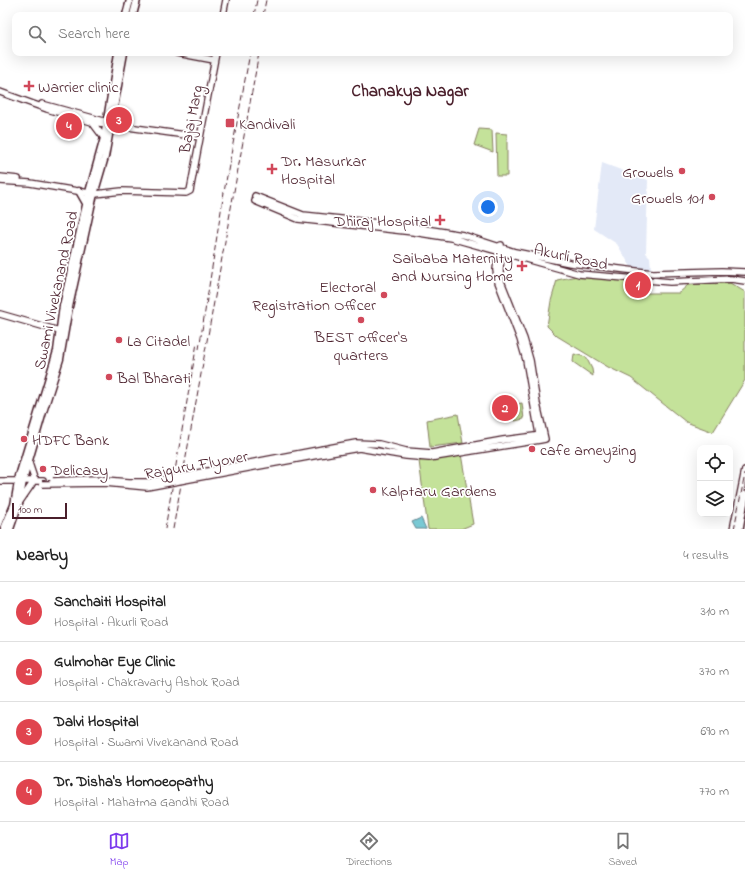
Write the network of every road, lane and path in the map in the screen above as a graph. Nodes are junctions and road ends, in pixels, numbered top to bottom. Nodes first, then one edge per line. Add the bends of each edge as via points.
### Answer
1 (130, 0) edge
2 (137, 0) edge
3 (226, 0) edge
4 (127, 12) edge
5 (134, 12) edge
6 (224, 12) edge
7 (117, 56) edge
8 (123, 56) edge
9 (193, 56) edge
10 (215, 56) edge
11 (214, 60) junction
12 (0, 88) edge
13 (0, 92) edge
14 (108, 112) junction
15 (93, 120) junction
16 (109, 124) junction
17 (200, 137) junction
18 (104, 138) junction
19 (0, 177) edge
20 (0, 182) edge
21 (80, 191) junction
22 (94, 192) junction
23 (255, 199) dead end
24 (87, 205) junction
25 (500, 250) junction
26 (745, 272) edge
27 (745, 281) edge
28 (0, 314) edge
29 (63, 332) junction
30 (28, 460) junction
31 (745, 470) edge
32 (0, 481) edge
33 (20, 482) junction
34 (34, 483) junction
35 (0, 484) edge
36 (745, 496) edge
37 (19, 503) junction
38 (4, 529) edge
39 (10, 529) edge
40 (733, 529) edge
41 (739, 529) edge

1 - 4 main road
2 - 5 main road
3 - 6 street
7 - 14 main road, Swami Vivekanand Road
8 - 16 main road, Swami Vivekanand Road
9 - 11 street
10 - 11 street, Bajaj Marg
11 - 17 street, Bajaj Marg
12 - 15 street
13 - 15 street via 47,109
14 - 15 street
14 - 16 main road, Swami Vivekanand Road
15 - 16 street
15 - 18 street
16 - 17 street
16 - 18 main road, Swami Vivekanand Road
16 - 22 main road, Swami Vivekanand Road
17 - 22 street, Bajaj Marg via 190,191
18 - 22 main road, Swami Vivekanand Road
19 - 22 street
20 - 21 street via 30,183
21 - 22 street
21 - 24 main road
22 - 24 main road, Swami Vivekanand Road
22 - 29 main road, Swami Vivekanand Road
23 - 25 street, Akurli Road via 303,215 463,235
24 - 29 main road, Swami Vivekanand Road via 63,306
25 - 26 street, Akurli Road via 618,270 653,273
25 - 27 street, Akurli Road via 579,274 670,282 731,279
25 - 34 street, Rajguru Flyover, bridge via 496,270 526,360 541,437 503,440 432,453 406,451 379,444 356,443 323,452 143,482 95,479
28 - 29 street
29 - 30 main road, Swami Vivekanand Road via 60,359
29 - 33 main road, Swami Vivekanand Road via 37,413
30 - 33 main road, Swami Vivekanand Road
30 - 34 street
31 - 40 street
32 - 33 street
33 - 34 street, Rajguru Flyover
33 - 35 street
33 - 37 main road, Swami Vivekanand Road
33 - 38 main road, Swami Vivekanand Road
34 - 37 street
36 - 41 highway
37 - 39 main road, Swami Vivekanand Road

